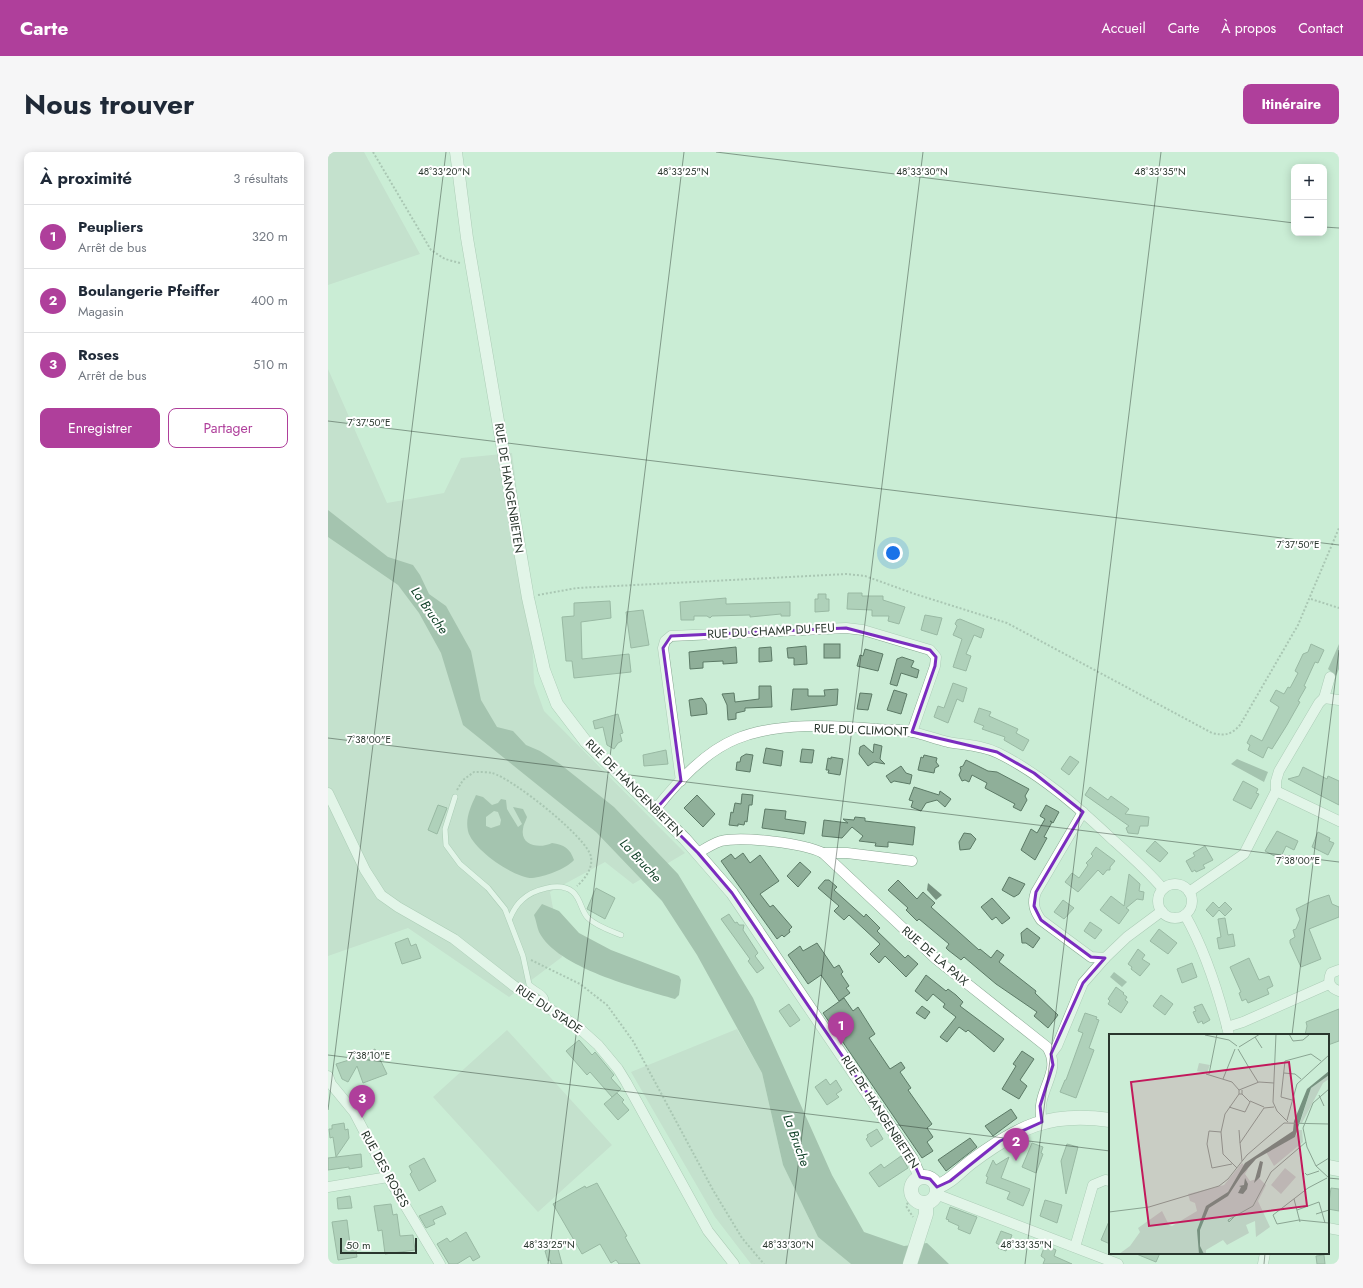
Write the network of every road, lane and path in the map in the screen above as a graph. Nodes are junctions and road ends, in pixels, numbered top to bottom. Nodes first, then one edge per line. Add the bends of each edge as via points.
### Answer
1 (373, 152) edge
2 (456, 152) edge
3 (471, 264) junction
4 (1339, 528) edge
5 (528, 598) junction
6 (1311, 599) junction
7 (1339, 608) edge
8 (1330, 677) dead end
9 (1324, 698) junction
10 (1339, 700) edge
11 (912, 732) junction
12 (681, 781) junction
13 (1276, 791) junction
14 (328, 793) edge
15 (455, 797) joint
16 (655, 810) junction
17 (1083, 812) junction
18 (1339, 821) edge
19 (698, 853) junction
20 (823, 853) junction
21 (912, 860) dead end
22 (1163, 889) junction
23 (572, 891) junction
24 (1189, 892) junction
25 (1162, 911) junction
26 (1185, 915) junction
27 (510, 918) junction
28 (621, 935) dead end
29 (523, 956) junction
30 (1105, 958) junction
31 (1339, 970) edge
32 (1329, 984) junction
33 (1339, 991) edge
34 (545, 1006) junction
35 (1228, 1031) edge
36 (1051, 1054) junction
37 (328, 1076) edge
38 (1109, 1120) edge
39 (1042, 1122) junction
40 (1329, 1167) edge
41 (1339, 1169) edge
42 (388, 1177) junction
43 (920, 1177) junction
44 (1109, 1181) edge
45 (328, 1187) edge
46 (937, 1191) junction
47 (912, 1196) junction
48 (926, 1203) junction
49 (914, 1222) dead end
50 (1329, 1228) edge
51 (1339, 1230) edge
52 (1075, 1247) junction
53 (1265, 1254) edge
54 (440, 1264) edge
55 (734, 1264) edge
56 (764, 1264) edge
57 (910, 1264) edge
58 (1118, 1264) edge
59 (1263, 1264) edge

1 - 3 path via 431,250 445,259
2 - 3 street, RUE DE HANGENBIETEN
3 - 5 street, RUE DE HANGENBIETEN
4 - 6 path
5 - 6 path via 577,588 847,574 861,576 1007,623 1158,706 1220,735 1228,735 1240,725
5 - 16 street, RUE DE HANGENBIETEN via 544,670 557,704 586,742
6 - 7 path
8 - 9 street
9 - 10 street
9 - 13 street via 1279,771
11 - 12 street, RUE DU CLIMONT via 854,727 763,730 735,739 719,748 700,761
11 - 12 street, RUE DU CHAMP DU FEU via 935,666 936,657 930,650 863,630 846,628 672,636 665,641 663,648
11 - 17 street, RUE DU CLIMONT via 997,752 1034,773
12 - 16 street, RUE DU CLIMONT
13 - 18 street
13 - 24 street via 1244,854
14 - 34 street, RUE DU STADE via 366,870 381,894 398,907 454,939 514,986
15 - 23 path via 462,780 468,775 474,772 493,773 520,788 550,810 592,856 589,870
15 - 27 lane via 445,829 446,845 460,864 499,901
16 - 19 street, RUE DE HANGENBIETEN
17 - 22 street, RUE DU CLIMONT via 1153,876
17 - 30 street via 1036,892 1034,906 1041,920 1091,957
19 - 20 street, RUE DE LA PAIX via 712,844 741,840 808,848
19 - 43 street, RUE DE HANGENBIETEN via 732,892 782,964 912,1159
20 - 21 street, RUE DE LA PAIX
20 - 36 street, RUE DE LA PAIX via 936,959 1038,1040
22 - 24 street via 1176,884
22 - 25 street via 1158,898
23 - 27 lane via 556,887 530,894 522,900
23 - 28 lane via 589,920
24 - 26 street via 1192,899 1190,910
25 - 26 street via 1168,916 1178,918
25 - 30 street via 1127,937
26 - 35 street via 1209,968
27 - 29 lane
29 - 34 lane via 529,984 546,996
29 - 56 path via 580,984 607,1005 633,1041 713,1190 742,1238
30 - 36 street via 1083,983 1057,1046
31 - 32 street via 1331,974
32 - 33 street
32 - 35 street
34 - 55 street, RUE DU STADE via 588,1036 618,1069 708,1231
36 - 39 street via 1053,1065 1040,1106
37 - 42 street, RUE DES ROSES via 354,1112
38 - 39 main road via 1081,1118
39 - 46 main road via 1000,1141
40 - 41 main road
42 - 45 street
42 - 54 street, RUE DES ROSES
43 - 46 main road via 930,1179
43 - 47 main road via 912,1185
44 - 52 street via 1104,1180 1093,1185
46 - 48 main road via 934,1198
46 - 52 street via 1064,1245
47 - 48 main road via 920,1203
47 - 49 path via 906,1206
48 - 57 main road via 926,1214
50 - 51 street
52 - 58 street
53 - 59 street

